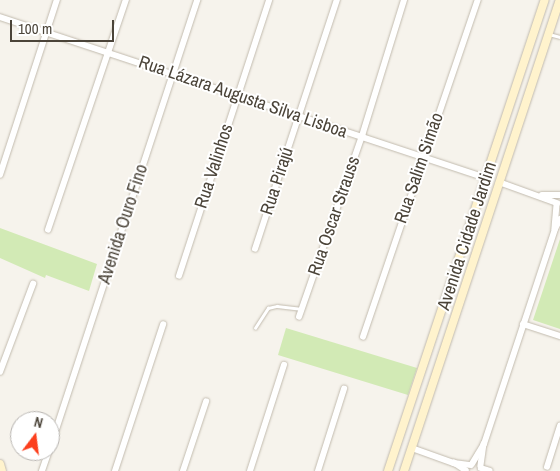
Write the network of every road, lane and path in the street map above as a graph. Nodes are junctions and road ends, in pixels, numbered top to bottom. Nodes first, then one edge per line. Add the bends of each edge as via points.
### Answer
1 (57, 0) edge
2 (126, 0) edge
3 (197, 0) edge
4 (269, 0) edge
5 (337, 0) edge
6 (404, 0) edge
7 (478, 0) edge
8 (545, 0) edge
9 (560, 0) edge
10 (0, 16) edge
11 (46, 33) junction
12 (549, 34) junction
13 (560, 37) edge
14 (109, 52) junction
15 (173, 72) junction
16 (238, 94) junction
17 (299, 115) junction
18 (362, 136) junction
19 (423, 156) junction
20 (0, 175) edge
21 (486, 178) junction
22 (499, 182) junction
23 (539, 195) junction
24 (560, 195) edge
25 (558, 205) edge
26 (560, 219) edge
27 (48, 230) dead end
28 (555, 230) junction
29 (255, 249) dead end
30 (179, 276) dead end
31 (33, 284) dead end
32 (302, 310) junction
33 (299, 317) dead end
34 (523, 324) junction
35 (163, 325) dead end
36 (256, 328) dead end
37 (560, 336) edge
38 (363, 337) dead end
39 (433, 343) junction
40 (445, 346) junction
41 (284, 365) dead end
42 (0, 372) edge
43 (344, 389) dead end
44 (206, 402) dead end
45 (60, 419) edge
46 (560, 426) edge
47 (484, 444) junction
48 (412, 448) junction
49 (0, 464) edge
50 (469, 468) edge
51 (481, 468) edge
52 (546, 470) edge
53 (2, 471) edge
54 (115, 471) edge
55 (183, 471) edge
56 (250, 471) edge
57 (318, 471) edge
58 (388, 471) edge
59 (404, 471) edge
60 (490, 471) edge

1 - 11 street
2 - 14 street
3 - 15 street, Avenida Ouro Fino
4 - 16 street, Rua Valinhos
5 - 17 street, Rua Pirajú
6 - 18 street, Rua Oscar Strauss
7 - 19 street, Rua Salim Simão
8 - 21 main road, Avenida Cidade Jardim
9 - 12 main road, Avenida Cidade Jardim
10 - 11 street, Rua Lázara Augusta Silva Lisboa
11 - 14 street, Rua Lázara Augusta Silva Lisboa
11 - 20 street
12 - 13 lane
12 - 22 main road, Avenida Cidade Jardim
14 - 15 street, Rua Lázara Augusta Silva Lisboa
14 - 27 street
15 - 16 street, Rua Lázara Augusta Silva Lisboa
15 - 45 street, Avenida Ouro Fino
16 - 17 street, Rua Lázara Augusta Silva Lisboa
16 - 30 street, Rua Valinhos
17 - 18 street, Rua Lázara Augusta Silva Lisboa
17 - 29 street, Rua Pirajú
18 - 19 street, Rua Lázara Augusta Silva Lisboa
18 - 32 street, Rua Oscar Strauss
19 - 21 street, Rua Lázara Augusta Silva Lisboa
19 - 38 street, Rua Salim Simão
21 - 39 main road, Avenida Cidade Jardim
22 - 23 street
22 - 40 main road, Avenida Cidade Jardim
23 - 24 street
23 - 25 street
24 - 25 street
25 - 28 street
26 - 28 street
28 - 34 street
31 - 42 street
32 - 33 street, Rua Oscar Strauss
32 - 36 lane via 277,306 268,308
34 - 37 street
34 - 47 street
35 - 54 street
39 - 40 main road
39 - 58 main road, Avenida Cidade Jardim
40 - 48 main road, Avenida Cidade Jardim
41 - 56 street
43 - 57 street
44 - 55 street
46 - 52 street
47 - 50 street
47 - 51 street
48 - 50 street
48 - 59 main road, Avenida Cidade Jardim
49 - 53 main road
50 - 51 street
51 - 60 street

